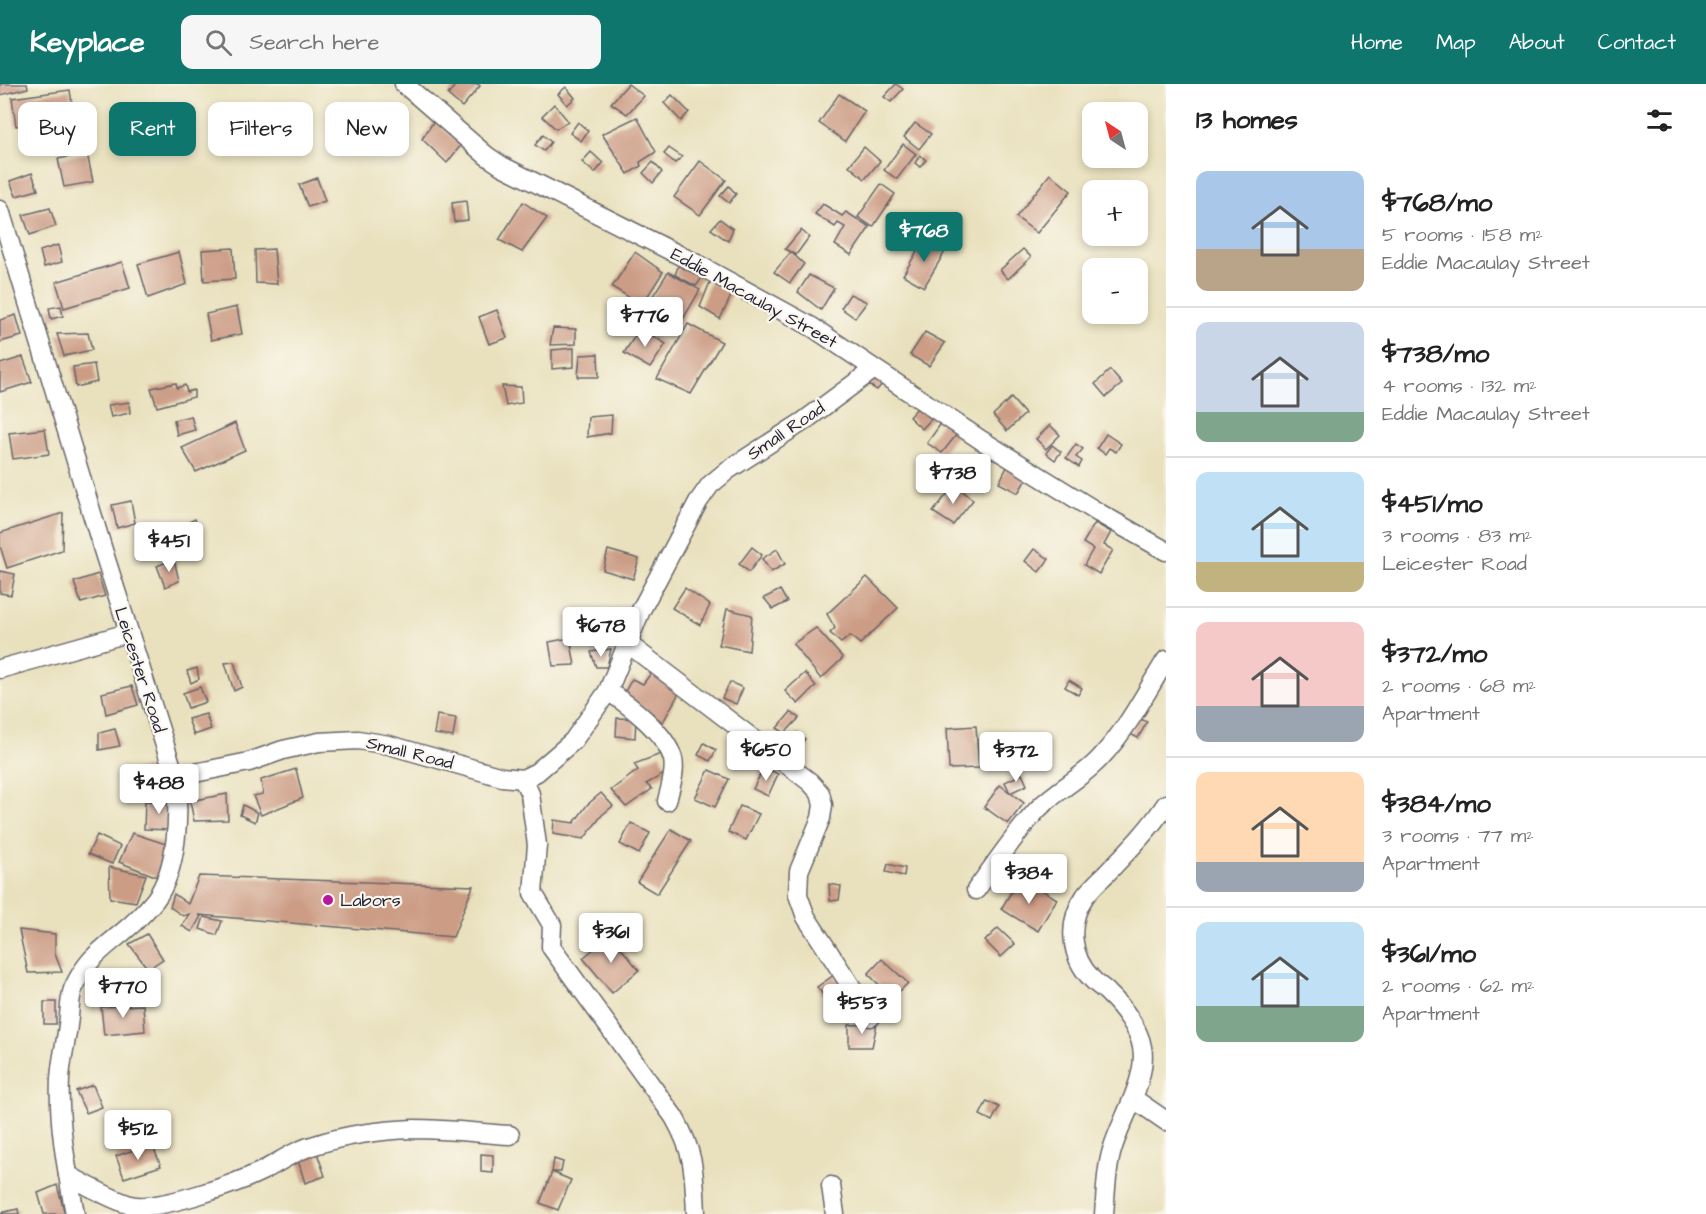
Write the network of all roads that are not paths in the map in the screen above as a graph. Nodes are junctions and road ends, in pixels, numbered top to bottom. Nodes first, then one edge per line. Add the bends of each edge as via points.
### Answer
1 (404, 84) edge
2 (0, 210) edge
3 (874, 369) junction
4 (1166, 551) edge
5 (128, 633) junction
6 (627, 643) junction
7 (1166, 660) edge
8 (0, 669) edge
9 (608, 691) junction
10 (175, 777) junction
11 (523, 779) junction
12 (667, 801) dead end
13 (1166, 804) edge
14 (976, 890) dead end
15 (871, 1017) dead end
16 (1134, 1099) junction
17 (1166, 1121) edge
18 (510, 1135) dead end
19 (68, 1175) junction
20 (831, 1186) dead end
21 (75, 1214) edge
22 (696, 1214) edge
23 (836, 1214) edge
24 (1104, 1214) edge

1 - 3 street, Eddie Macaulay Street via 502,166 695,263 812,327
2 - 5 street, Leicester Road
3 - 4 street, Eddie Macaulay Street via 1010,458
3 - 6 street, Small Road via 710,485
5 - 8 street
5 - 10 street, Leicester Road
6 - 9 street, Small Road
6 - 15 street via 820,793 821,818 799,871 798,895 806,917
7 - 14 street via 1131,718 1102,756 1038,810
9 - 11 street, Small Road via 573,741
9 - 12 street via 641,716 666,745 673,759
10 - 11 street, Small Road via 319,742 358,740
10 - 19 street, Leicester Road via 178,819 165,882 139,917 85,965 72,992 60,1079
11 - 22 street via 530,794 537,845 533,893 552,925 551,947 674,1117 694,1167
13 - 16 street via 1143,835 1085,896 1074,925 1075,956 1084,971 1126,1015 1143,1048
16 - 17 street
16 - 24 street via 1112,1148
18 - 19 street via 414,1129 366,1134 314,1145 262,1171 164,1204 132,1206
19 - 21 street, Leicester Road
20 - 23 street

